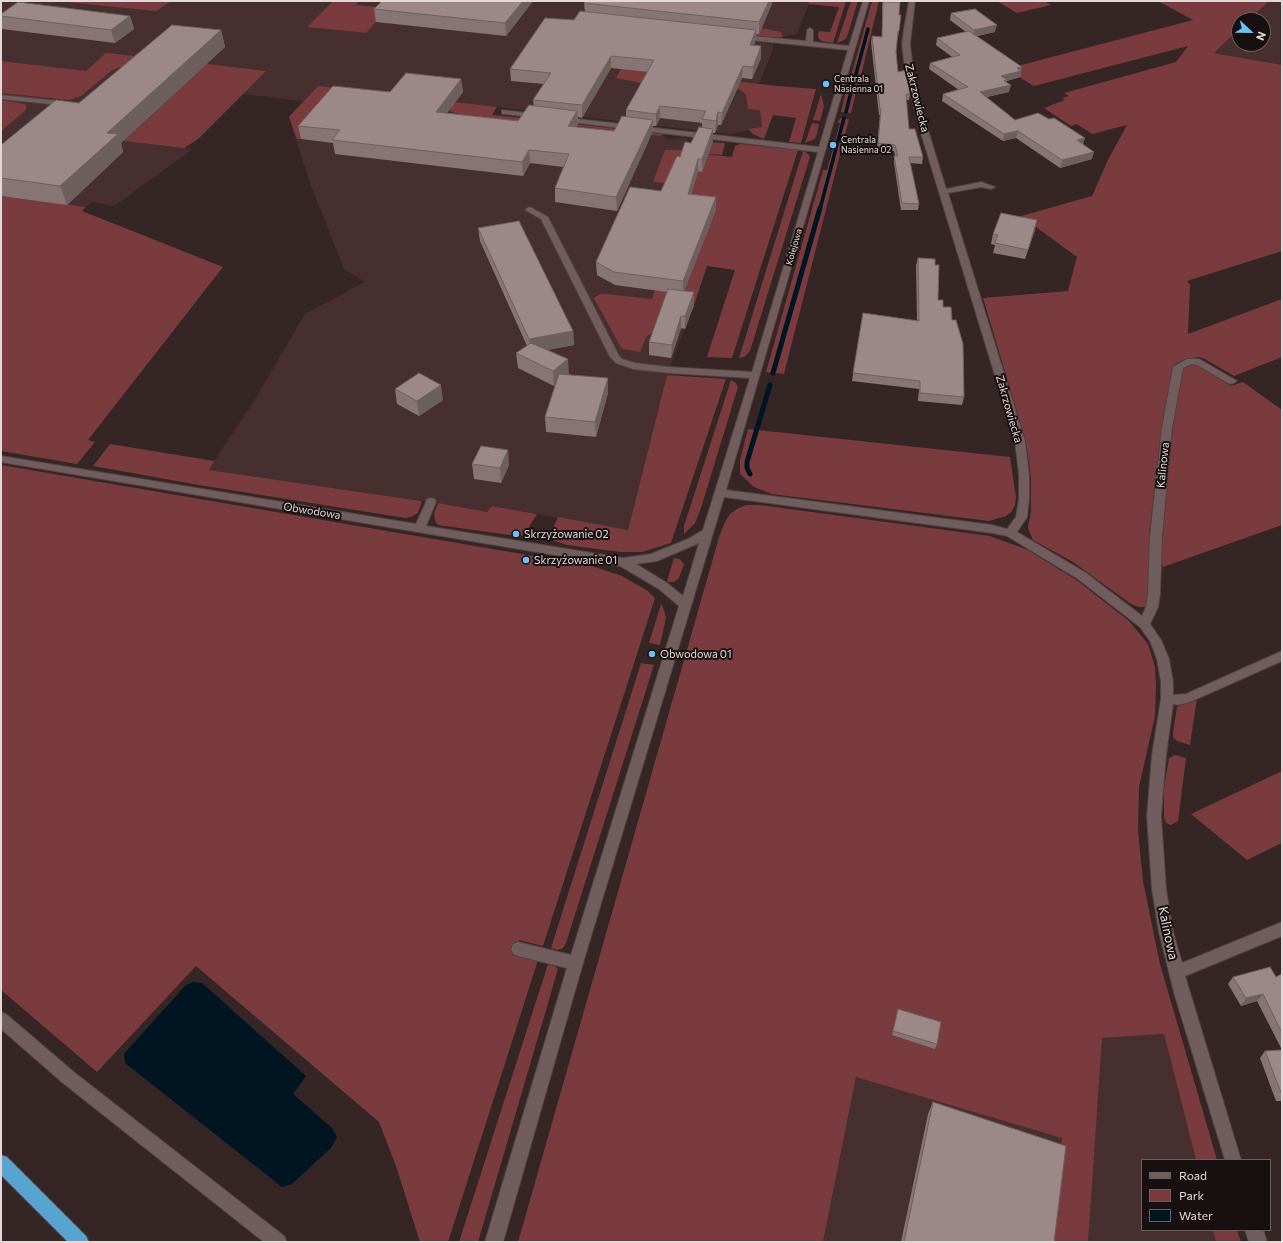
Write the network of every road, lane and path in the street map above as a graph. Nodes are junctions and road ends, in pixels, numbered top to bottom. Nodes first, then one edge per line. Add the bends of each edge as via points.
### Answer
1 (866, 1) edge
2 (912, 1) edge
3 (810, 30) dead end
4 (730, 36) edge
5 (809, 44) junction
6 (852, 48) junction
7 (1, 97) edge
8 (75, 105) edge
9 (504, 112) dead end
10 (822, 150) junction
11 (991, 186) dead end
12 (943, 192) junction
13 (530, 210) dead end
14 (756, 375) junction
15 (1232, 381) dead end
16 (1, 459) edge
17 (720, 493) junction
18 (431, 502) dead end
19 (419, 529) junction
20 (708, 532) junction
21 (1010, 533) junction
22 (623, 562) junction
23 (686, 605) junction
24 (1144, 624) junction
25 (1282, 656) edge
26 (1167, 699) junction
27 (1282, 929) edge
28 (518, 949) dead end
29 (576, 963) junction
30 (1176, 972) junction
31 (1, 1019) edge
32 (1233, 1159) edge
33 (1, 1162) edge
34 (1254, 1231) edge
35 (80, 1242) edge
36 (278, 1242) edge
37 (494, 1242) edge
38 (1258, 1242) edge

1 - 6 street, Kolejowa
2 - 12 street, Zakrzowiecka via 906,44 909,70
3 - 5 street
4 - 5 street
5 - 6 street
6 - 10 street, Kolejowa
7 - 8 street
9 - 10 street
10 - 14 street, Kolejowa
11 - 12 street via 981,184
12 - 21 street, Zakrzowiecka via 1020,441 1024,499 1020,516
13 - 14 street via 544,217 619,361 633,366 669,370
14 - 17 street, Kolejowa
15 - 24 street, Kalinowa via 1199,362 1190,361 1178,367 1156,528 1154,594 1152,607
16 - 19 street, Obwodowa
17 - 20 street, Kolejowa
17 - 21 street
18 - 19 street
19 - 22 street, Obwodowa
20 - 22 street, Obwodowa via 692,542 653,558
20 - 23 street, Kolejowa
21 - 24 street, Kalinowa via 1082,576
22 - 23 street, Obwodowa via 663,586
23 - 29 street, Kolejowa
24 - 26 street, Kalinowa via 1156,640 1163,659
25 - 26 street via 1188,698
26 - 30 street, Kalinowa via 1156,787 1155,850 1166,932
27 - 30 street
28 - 29 street
29 - 37 street, Kolejowa
30 - 32 street, Kalinowa
31 - 36 street via 69,1078
33 - 35 highway
34 - 38 street

